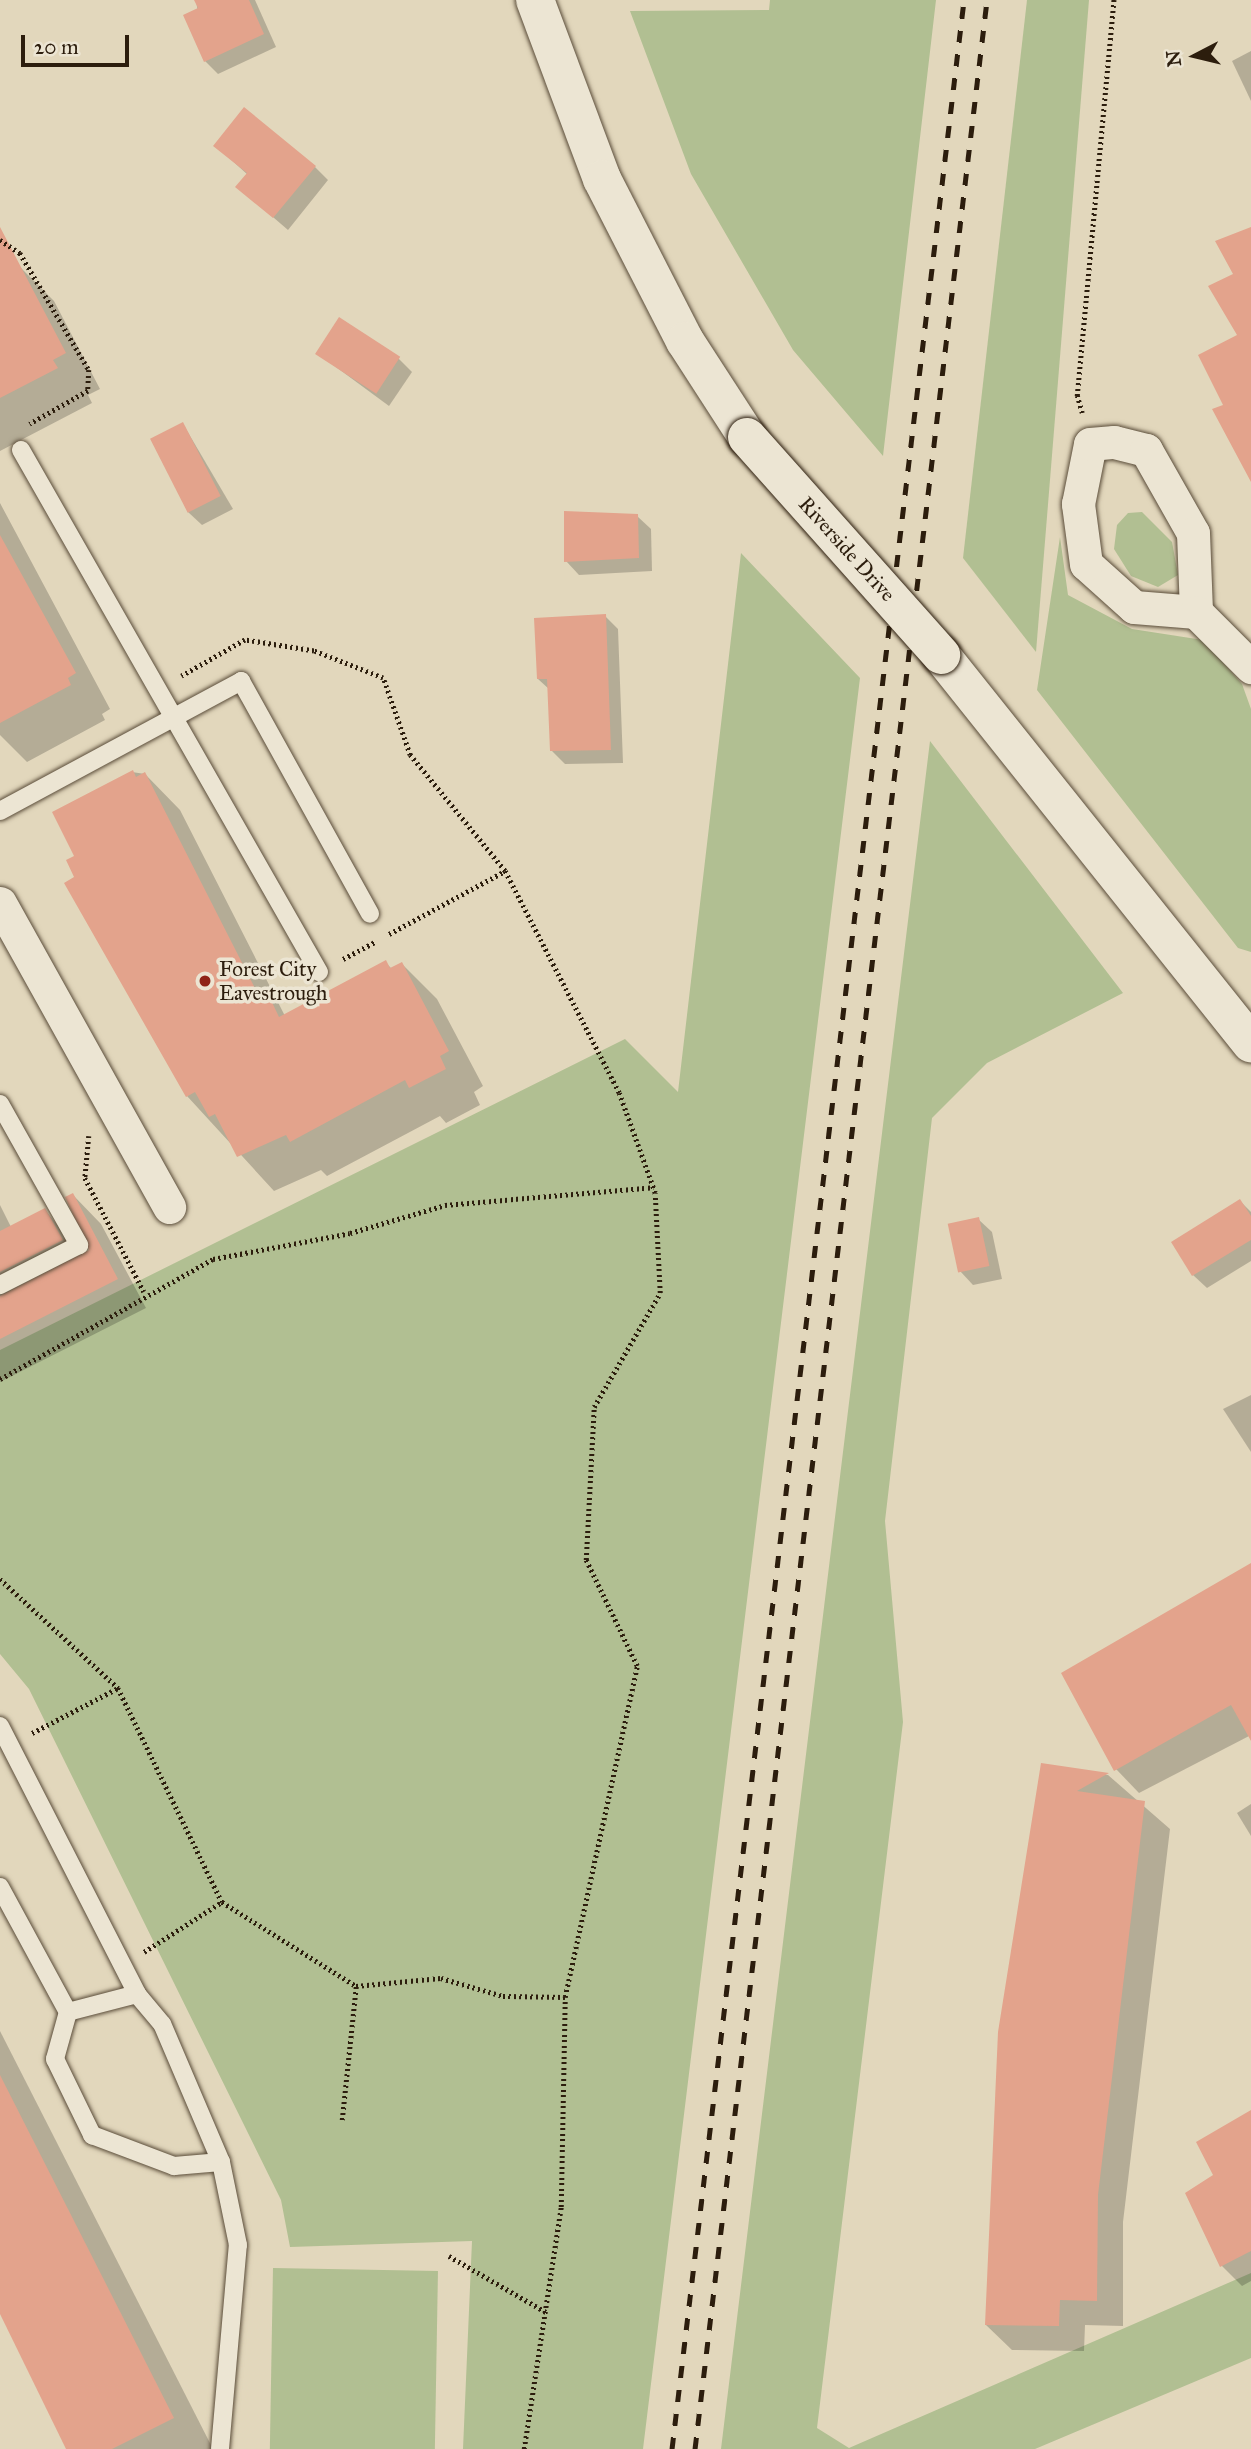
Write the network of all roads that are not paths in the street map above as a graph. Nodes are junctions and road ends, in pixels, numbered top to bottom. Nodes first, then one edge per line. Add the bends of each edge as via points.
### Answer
1 (535, 0) edge
2 (21, 450) road end
3 (1196, 612) junction
4 (1251, 667) edge
5 (171, 718) junction
6 (0, 811) edge
7 (0, 903) edge
8 (370, 914) dead end
9 (319, 972) road end
10 (1251, 1043) edge
11 (0, 1104) edge
12 (169, 1207) dead end
13 (0, 1286) edge
14 (0, 1726) edge
15 (0, 1887) edge
16 (137, 1994) junction
17 (68, 2012) junction
18 (221, 2162) junction
19 (220, 2449) edge

1 - 10 main road, Riverside Drive, bridge via 602,179 685,341 747,438 964,686
2 - 5 lane
3 - 3 street via 1193,534 1146,450 1114,442 1090,444 1078,504 1086,564 1134,607
3 - 4 street
5 - 6 lane
5 - 8 lane via 241,681
5 - 9 lane
7 - 12 street
11 - 13 lane via 79,1245
14 - 16 lane
15 - 17 lane
16 - 17 lane
16 - 18 lane via 162,2024
17 - 18 lane via 55,2059 92,2135 174,2166
18 - 19 lane via 238,2245

